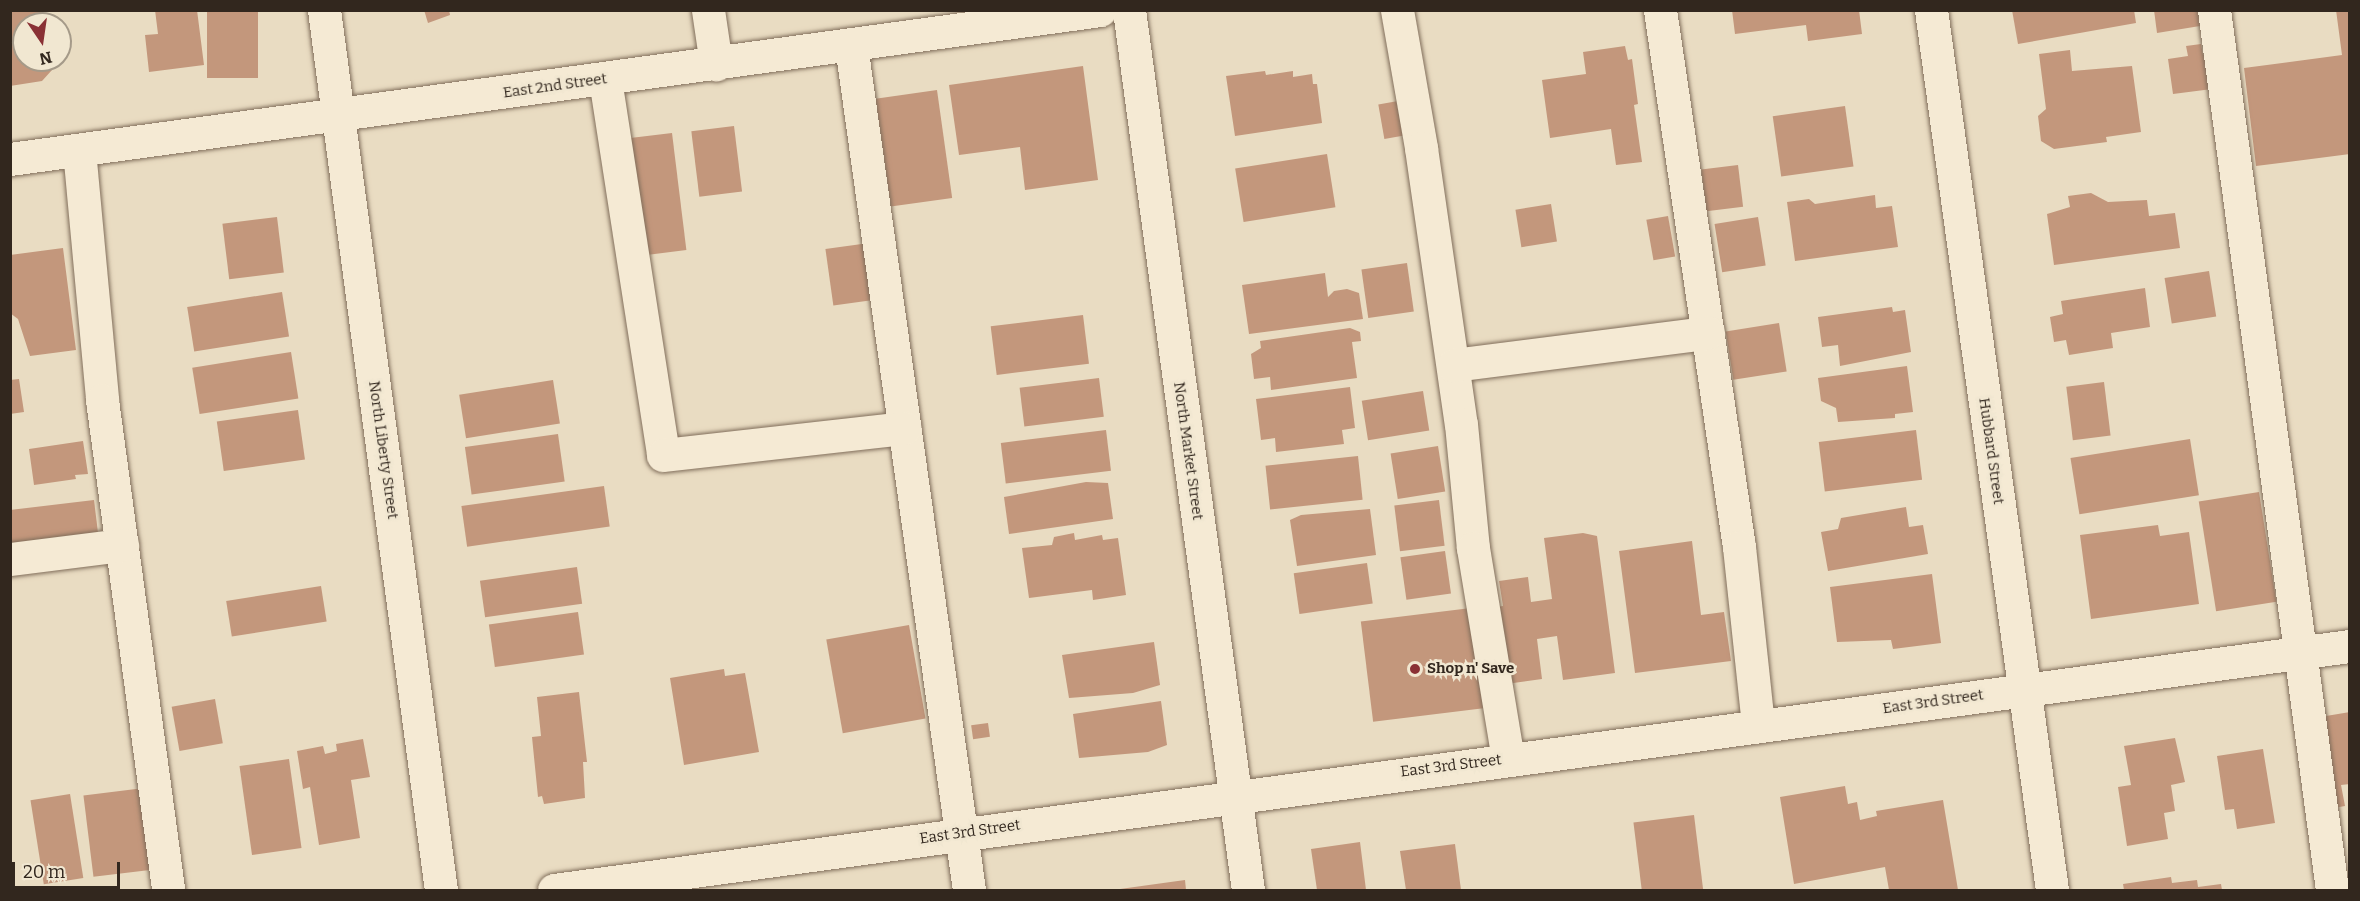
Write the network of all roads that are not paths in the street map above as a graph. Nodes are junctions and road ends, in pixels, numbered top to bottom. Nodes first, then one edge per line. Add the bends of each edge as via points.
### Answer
1 (324, 10) edge
2 (708, 10) edge
3 (1100, 10) edge
4 (1129, 10) edge
5 (1397, 10) edge
6 (1660, 10) edge
7 (1931, 10) edge
8 (2214, 10) edge
9 (851, 45) junction
10 (716, 64) junction
11 (605, 79) junction
12 (339, 116) junction
13 (80, 150) junction
14 (10, 159) edge
15 (1708, 333) junction
16 (1453, 365) junction
17 (904, 428) junction
18 (122, 545) junction
19 (10, 559) edge
20 (2349, 646) edge
21 (2300, 653) junction
22 (2024, 690) junction
23 (1758, 726) junction
24 (1508, 759) junction
25 (1235, 795) junction
26 (961, 834) junction
27 (168, 891) edge
28 (441, 891) edge
29 (554, 891) edge
30 (969, 891) edge
31 (1248, 891) edge
32 (2052, 891) edge
33 (2332, 891) edge

1 - 12 street, North Liberty Street
2 - 10 street
3 - 9 street, East 2nd Street
4 - 25 street, North Market Street
5 - 16 street
6 - 15 street
7 - 22 street, Hubbard Street
8 - 21 street
9 - 10 street, East 2nd Street
9 - 17 street
10 - 11 street, East 2nd Street
11 - 12 street, East 2nd Street
11 - 17 street via 663,455
12 - 13 street, East 2nd Street
12 - 28 street, North Liberty Street
13 - 14 street, East 2nd Street
13 - 18 street via 102,400
15 - 16 street
15 - 23 street via 1739,547
16 - 24 street via 1473,548
17 - 26 street
18 - 19 street
18 - 27 street
20 - 21 street, East 3rd Street
21 - 22 street, East 3rd Street
21 - 33 street
22 - 23 street, East 3rd Street
22 - 32 street, Hubbard Street
23 - 24 street, East 3rd Street
24 - 25 street, East 3rd Street
25 - 26 street, East 3rd Street
25 - 31 street, North Market Street
26 - 29 street, East 3rd Street
26 - 30 street

